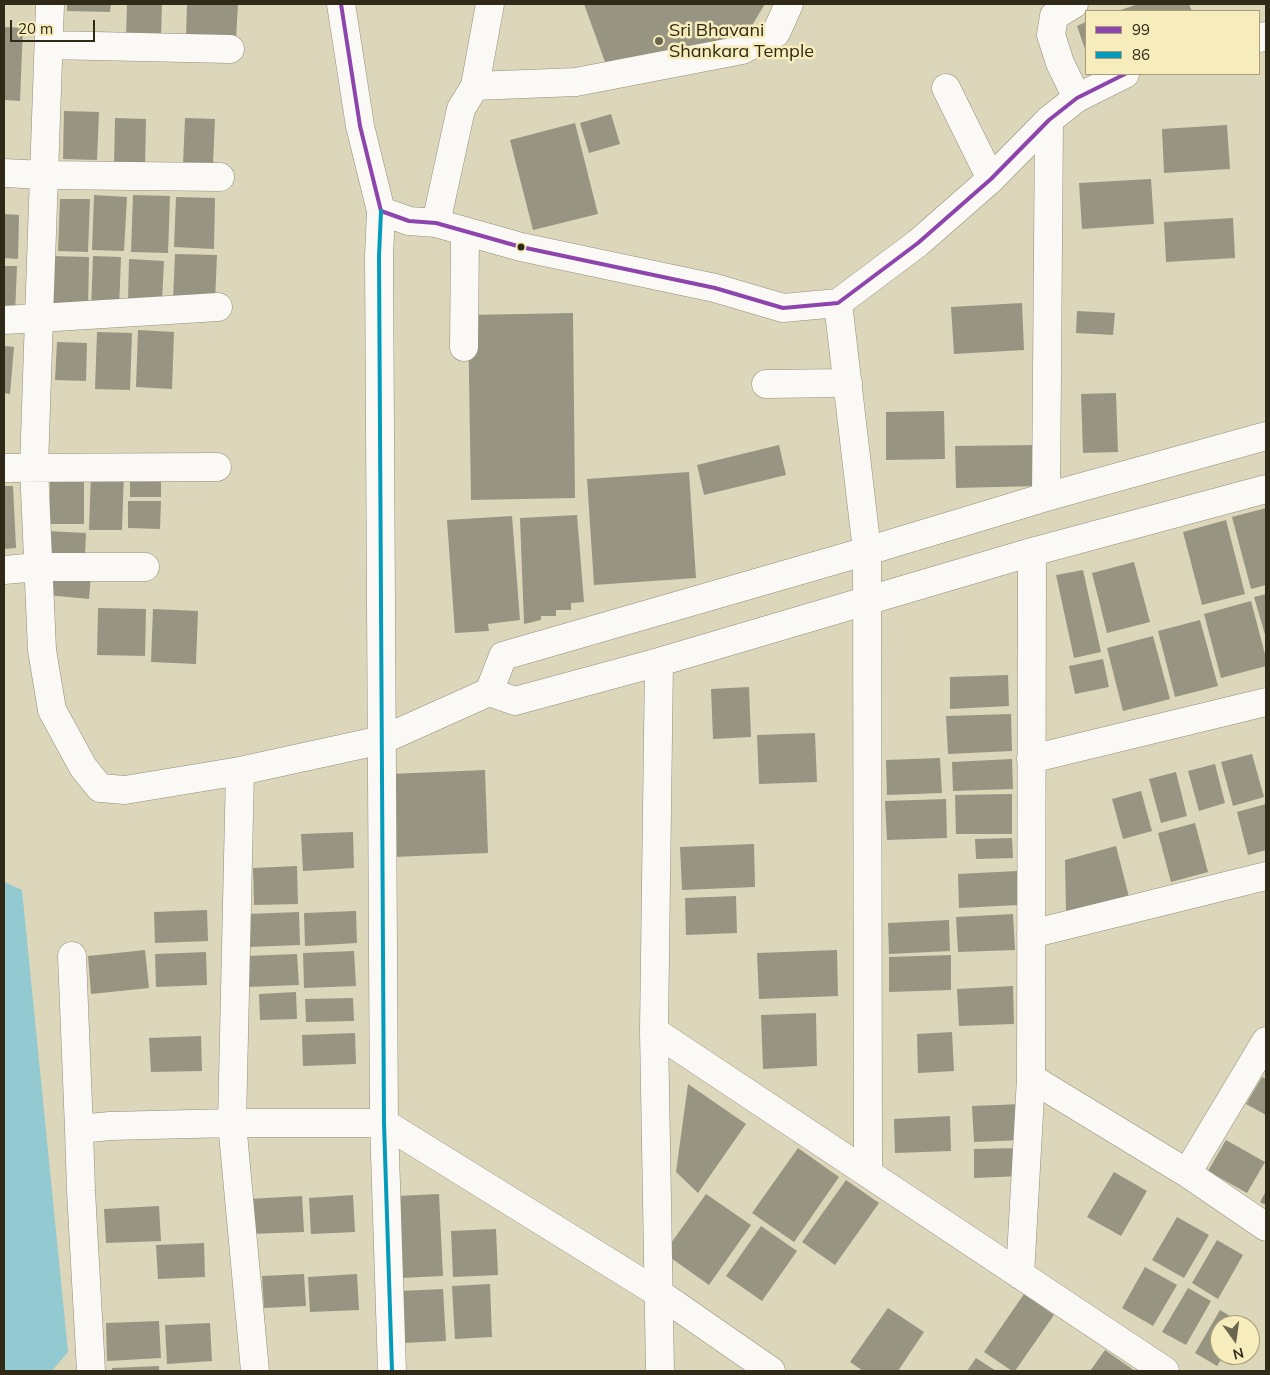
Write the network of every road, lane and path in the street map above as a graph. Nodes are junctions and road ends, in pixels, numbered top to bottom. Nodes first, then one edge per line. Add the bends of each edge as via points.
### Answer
1 (50, 4) edge
2 (341, 4) edge
3 (490, 4) edge
4 (789, 4) edge
5 (1074, 4) edge
6 (49, 45) junction
7 (230, 49) dead end
8 (1123, 75) edge
9 (475, 86) junction
10 (946, 88) dead end
11 (1077, 98) junction
12 (1049, 120) junction
13 (4, 173) edge
14 (44, 175) junction
15 (220, 177) dead end
16 (991, 179) junction
17 (381, 211) junction
18 (436, 223) junction
19 (465, 232) junction
20 (838, 303) junction
21 (218, 308) dead end
22 (39, 318) junction
23 (4, 320) edge
24 (464, 347) dead end
25 (848, 383) junction
26 (766, 384) dead end
27 (1266, 436) edge
28 (34, 466) junction
29 (217, 467) dead end
30 (4, 468) edge
31 (1266, 489) edge
32 (1046, 496) junction
33 (866, 552) junction
34 (1032, 552) junction
35 (145, 566) dead end
36 (38, 567) junction
37 (4, 570) edge
38 (867, 600) junction
39 (659, 662) junction
40 (489, 692) junction
41 (1266, 702) edge
42 (382, 740) junction
43 (1031, 759) junction
44 (240, 771) junction
45 (1266, 876) edge
46 (1031, 934) junction
47 (72, 956) dead end
48 (654, 1031) junction
49 (1266, 1041) edge
50 (1031, 1078) junction
51 (232, 1123) junction
52 (384, 1123) junction
53 (79, 1129) junction
54 (1187, 1173) junction
55 (868, 1174) junction
56 (1266, 1227) edge
57 (1020, 1275) junction
58 (660, 1294) junction
59 (91, 1371) edge
60 (255, 1371) edge
61 (392, 1371) edge
62 (660, 1371) edge
63 (771, 1371) edge
64 (1165, 1371) edge

1 - 6 street
2 - 17 street via 360,126
3 - 9 street
4 - 9 street via 776,33 742,50 576,82
5 - 11 street via 1054,16 1051,35
6 - 7 street
6 - 14 street
8 - 11 street
9 - 18 street via 461,109
10 - 16 street
11 - 12 street
12 - 16 street
12 - 32 street
13 - 14 street
14 - 15 street
14 - 22 street
16 - 20 street via 918,243
17 - 18 street via 409,221
17 - 42 street
18 - 19 street
19 - 20 street via 715,288 784,308
19 - 24 street
20 - 25 street
21 - 22 street
22 - 23 street
22 - 28 street
25 - 26 street
25 - 33 street
27 - 32 street
28 - 29 street
28 - 30 street
28 - 36 street
31 - 34 street
32 - 33 street
33 - 38 street
33 - 40 street via 503,656
34 - 38 street
34 - 43 street
35 - 36 street
36 - 37 street
36 - 44 street via 42,650 52,710 83,767 100,788 125,790
38 - 39 street
38 - 55 street
39 - 40 street via 515,701
39 - 48 street
40 - 42 street
41 - 43 street
42 - 44 street
42 - 52 street
43 - 46 street
44 - 51 street
45 - 46 street
46 - 50 street
47 - 53 street
48 - 55 street
48 - 58 street
49 - 54 street
50 - 54 street
50 - 57 street
51 - 52 street
51 - 53 street
51 - 60 street
52 - 58 street
52 - 61 street
53 - 59 street
54 - 56 street
55 - 57 street
57 - 64 street
58 - 62 street
58 - 63 street

